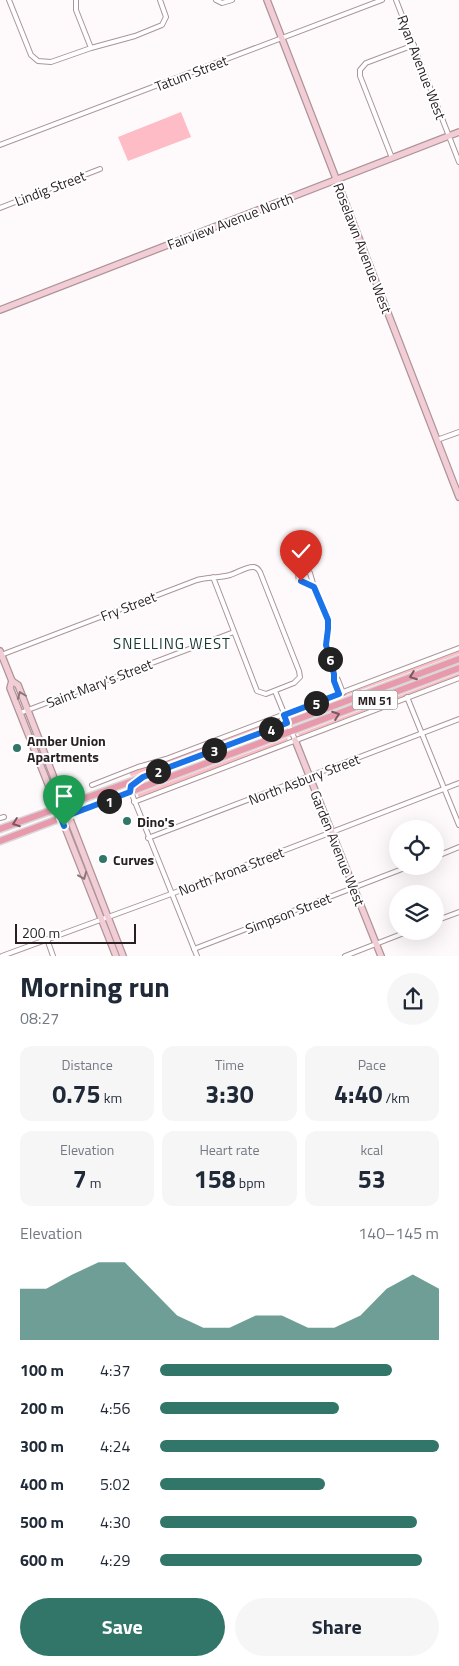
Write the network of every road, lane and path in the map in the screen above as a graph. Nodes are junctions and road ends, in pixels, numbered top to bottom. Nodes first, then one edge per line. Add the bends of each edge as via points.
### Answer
1 (9, 0) edge
2 (76, 0) edge
3 (160, 0) edge
4 (216, 0) edge
5 (232, 0) edge
6 (267, 0) edge
7 (382, 0) edge
8 (396, 0) edge
9 (282, 39) junction
10 (414, 45) junction
11 (91, 48) junction
12 (459, 132) edge
13 (449, 136) junction
14 (0, 146) edge
15 (392, 158) junction
16 (459, 162) edge
17 (100, 169) dead end
18 (337, 180) junction
19 (0, 208) edge
20 (0, 310) edge
21 (459, 432) edge
22 (437, 440) junction
23 (459, 497) edge
24 (213, 577) junction
25 (314, 587) junction
26 (234, 632) junction
27 (459, 648) edge
28 (1, 653) edge
29 (459, 659) edge
30 (459, 668) edge
31 (459, 678) edge
32 (12, 681) junction
33 (275, 690) junction
34 (341, 693) junction
35 (407, 697) junction
36 (27, 710) junction
37 (20, 713) junction
38 (284, 715) junction
39 (459, 719) edge
40 (287, 723) junction
41 (291, 731) junction
42 (422, 733) junction
43 (295, 740) junction
44 (123, 773) junction
45 (309, 776) junction
46 (143, 777) junction
47 (127, 783) junction
48 (459, 783) edge
49 (92, 785) dead end
50 (444, 788) junction
51 (130, 792) junction
52 (134, 802) junction
53 (60, 807) junction
54 (68, 816) junction
55 (61, 818) junction
56 (459, 825) edge
57 (0, 828) edge
58 (331, 832) junction
59 (148, 838) junction
60 (0, 841) edge
61 (459, 848) edge
62 (444, 854) edge
63 (389, 874) edge
64 (354, 888) junction
65 (171, 894) junction
66 (459, 912) edge
67 (108, 917) junction
68 (444, 918) edge
69 (101, 919) junction
70 (47, 939) junction
71 (389, 939) edge
72 (376, 944) junction
73 (194, 949) junction
74 (2, 956) edge
75 (53, 956) edge
76 (116, 956) edge
77 (123, 956) edge
78 (197, 956) edge
79 (344, 956) edge
80 (380, 956) edge

1 - 11 street via 29,51 37,61 46,63
2 - 11 street via 76,10
3 - 11 street via 166,20 164,24
4 - 5 street via 222,3
6 - 9 street, Roselawn Avenue West
7 - 9 street, Tatum Street
8 - 10 street, Ryan Avenue West
9 - 14 street, Tatum Street
9 - 18 street, Roselawn Avenue West
10 - 13 street, Ryan Avenue West
10 - 15 street via 366,63 360,70
12 - 13 street, Fairview Avenue North
13 - 15 street, Fairview Avenue North
13 - 16 street, Ryan Avenue West
15 - 18 street, Fairview Avenue North
17 - 19 street, Lindig Street
18 - 20 street, Fairview Avenue North
18 - 22 street, Roselawn Avenue West
21 - 22 street
22 - 23 street, Roselawn Avenue West
24 - 26 street
24 - 28 street, Fry Street
24 - 33 street, Fry Street via 252,567 260,572 300,674 296,681
25 - 25 street via 310,573 300,572 299,580
25 - 34 street via 328,620 326,645
26 - 33 street via 256,688 263,694
26 - 36 street, Saint Mary's Street
27 - 34 street
28 - 32 street
29 -> 40 main road, MN 51
41 -> 30 main road, MN 51
31 - 35 street
36 -> 32 street via 18,685
32 - 37 street via 10,688
33 - 38 street
34 - 38 street
35 - 42 street
35 - 43 street
36 - 37 street, Saint Mary's Street
36 - 53 street
37 - 53 street
38 - 40 street
38 - 44 street
39 - 42 street, North Asbury Street
40 - 41 street
40 - 46 main road, MN 51
41 - 43 street
41 - 51 main road, MN 51
42 - 45 street, North Asbury Street
42 - 50 street
43 - 45 street, Garden Avenue West
43 - 52 street
44 - 47 street
44 - 49 street
45 - 58 street, Garden Avenue West
45 - 59 street, North Asbury Street
46 - 47 main road, MN 51
46 - 51 main road via 131,786
47 - 53 main road, MN 51
48 - 50 street, North Arona Street
50 - 56 street
50 - 58 street, North Arona Street
51 - 52 street
51 - 54 main road, MN 51
52 - 59 street
53 - 54 street
53 - 55 street
53 -> 57 main road, MN 51
54 - 55 main road, MN 51
54 - 67 street
55 - 60 main road, MN 51
55 -> 69 street
58 - 64 street, Garden Avenue West
58 - 65 street, North Arona Street
59 - 65 street
61 - 62 street
63 - 64 street, Simpson Street
64 - 72 street, Garden Avenue West
64 - 73 street, Simpson Street
65 - 67 street, North Arona Street
65 - 73 street
66 - 68 street
67 - 69 street, North Arona Street
67 - 77 street
69 - 70 street, North Arona Street
69 - 76 street
70 - 74 street, North Arona Street
70 - 75 street
71 - 72 street
72 - 79 street
72 - 80 street, Garden Avenue West
73 - 78 street

